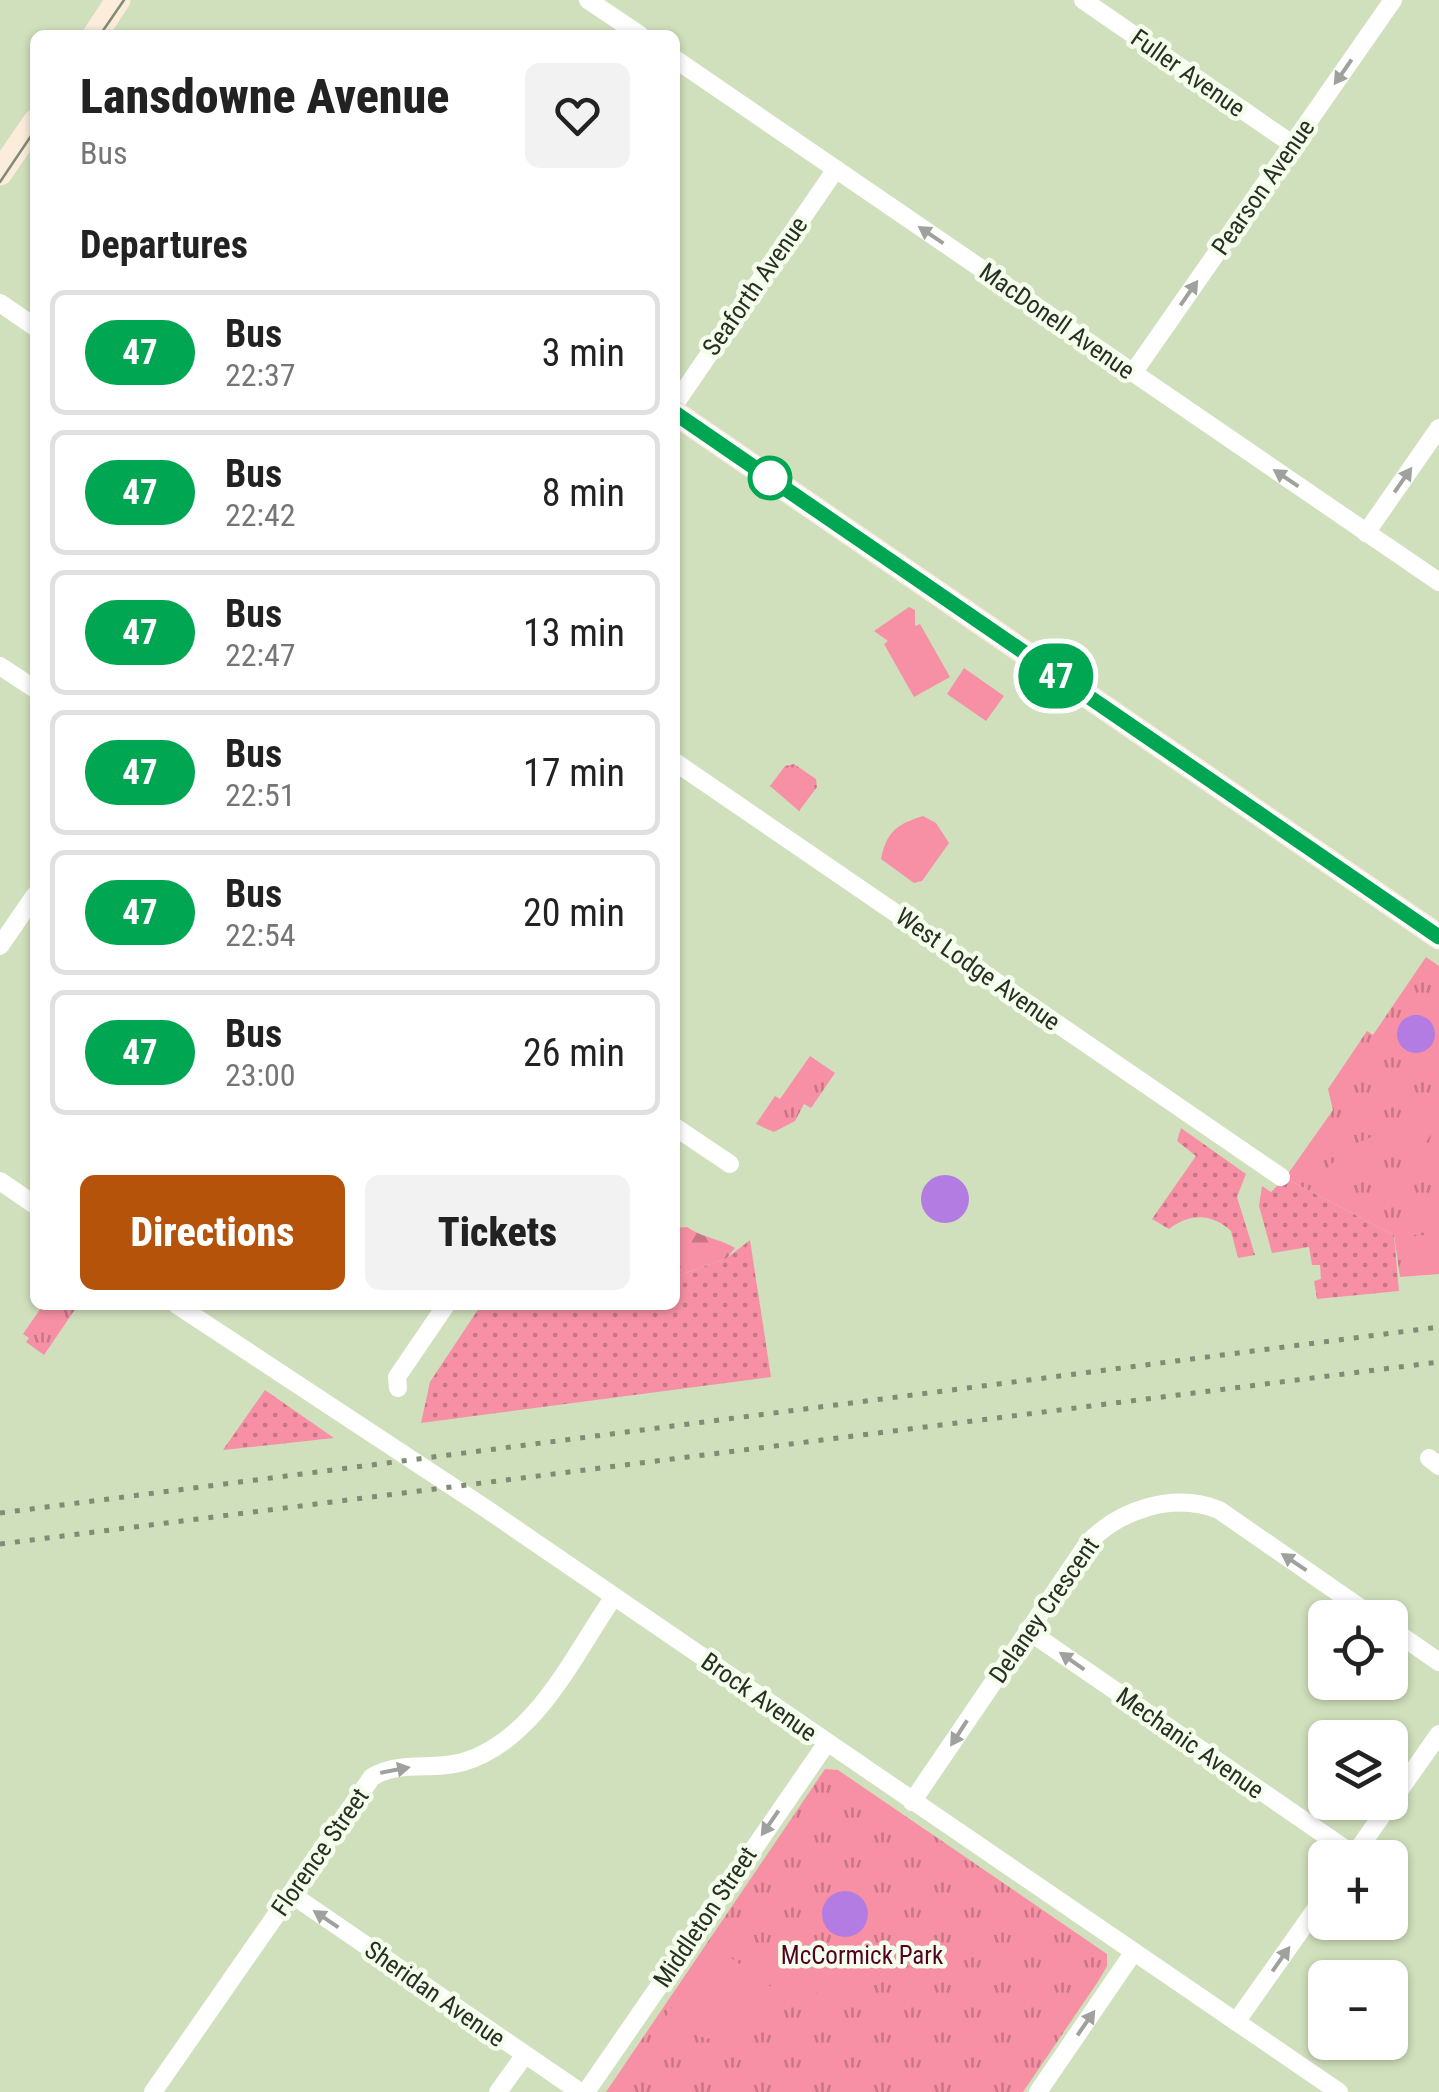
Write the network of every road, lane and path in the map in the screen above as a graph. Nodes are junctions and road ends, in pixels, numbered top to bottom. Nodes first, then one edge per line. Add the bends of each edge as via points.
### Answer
1 (118, 0) edge
2 (588, 0) edge
3 (1083, 0) edge
4 (1393, 0) edge
5 (105, 30) edge
6 (633, 30) edge
7 (680, 62) edge
8 (30, 128) edge
9 (1292, 144) junction
10 (3, 162) edge
11 (836, 170) junction
12 (0, 304) edge
13 (30, 324) edge
14 (1133, 373) junction
15 (680, 397) edge
16 (680, 415) edge
17 (1439, 428) edge
18 (1366, 533) junction
19 (1439, 582) edge
20 (0, 666) edge
21 (30, 686) edge
22 (680, 765) edge
23 (30, 902) edge
24 (1439, 937) edge
25 (0, 946) edge
26 (680, 1130) edge
27 (730, 1164) dead end
28 (1280, 1177) dead end
29 (0, 1181) edge
30 (30, 1202) edge
31 (184, 1310) edge
32 (443, 1310) edge
33 (398, 1388) dead end
34 (614, 1598) junction
35 (1349, 1600) edge
36 (1027, 1630) junction
37 (1408, 1640) edge
38 (1439, 1662) edge
39 (1439, 1734) edge
40 (826, 1744) junction
41 (912, 1802) junction
42 (1330, 1840) edge
43 (1364, 1840) edge
44 (291, 1894) junction
45 (1308, 1920) edge
46 (1133, 1954) junction
47 (1236, 2022) junction
48 (524, 2056) junction
49 (154, 2092) edge
50 (498, 2092) edge
51 (583, 2092) edge
52 (1038, 2092) edge
53 (1339, 2092) edge

1 - 5 street
2 - 6 street
3 - 9 street, Fuller Avenue
4 -> 9 street, Pearson Avenue
7 - 11 street, MacDonell Avenue
8 - 10 street
14 -> 9 street, Pearson Avenue
14 -> 11 street, MacDonell Avenue
11 - 15 street, Seaforth Avenue
12 - 13 street
18 -> 14 street, MacDonell Avenue
16 - 24 street
18 -> 17 street
18 - 19 street, MacDonell Avenue
20 - 21 street
22 - 28 street, West Lodge Avenue
23 - 25 street
26 - 27 street
29 - 30 street
31 - 34 street, Brock Avenue
32 - 33 street via 396,1377
34 - 40 street, Brock Avenue
44 -> 34 street, Florence Street via 372,1777 397,1766 458,1764 515,1733
35 -> 36 street, Delaney Crescent via 1219,1510 1182,1503 1131,1512 1101,1529
36 -> 41 street, Delaney Crescent
42 -> 36 street, Mechanic Avenue
37 - 38 street
39 - 43 street
40 - 41 street, Brock Avenue
40 -> 51 street, Middleton Street
41 - 46 street, Brock Avenue
48 -> 44 street, Sheridan Avenue
44 - 49 street, Florence Street
47 -> 45 street
46 - 47 street, Brock Avenue
52 -> 46 street
47 - 53 street, Brock Avenue
48 - 50 street
48 - 51 street, Sheridan Avenue

